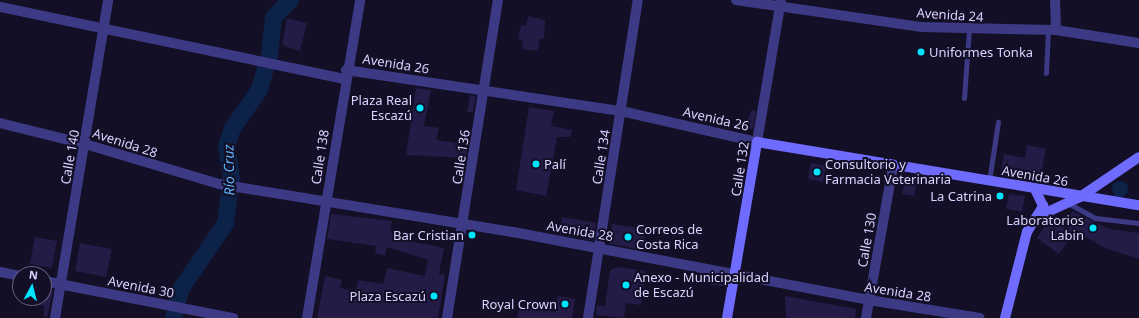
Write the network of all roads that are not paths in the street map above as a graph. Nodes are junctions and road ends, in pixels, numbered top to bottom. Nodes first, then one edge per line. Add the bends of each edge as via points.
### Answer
1 (108, 0) edge
2 (360, 0) edge
3 (498, 0) edge
4 (638, 0) edge
5 (736, 0) edge
6 (1055, 0) edge
7 (780, 4) edge
8 (0, 6) edge
9 (104, 26) junction
10 (969, 30) junction
11 (1052, 30) junction
12 (1139, 44) edge
13 (1046, 73) dead end
14 (346, 75) junction
15 (484, 91) junction
16 (964, 98) dead end
17 (621, 111) junction
18 (998, 122) dead end
19 (0, 123) edge
20 (757, 142) junction
21 (85, 144) junction
22 (1139, 157) edge
23 (893, 166) junction
24 (989, 181) junction
25 (1106, 182) junction
26 (1035, 189) junction
27 (1080, 197) junction
28 (1108, 201) junction
29 (326, 202) junction
30 (1067, 202) junction
31 (1139, 205) edge
32 (1040, 215) junction
33 (463, 223) junction
34 (1139, 223) edge
35 (600, 247) junction
36 (0, 272) edge
37 (12, 274) edge
38 (736, 274) junction
39 (52, 283) edge
40 (61, 285) junction
41 (869, 300) junction
42 (55, 318) edge
43 (233, 318) edge
44 (307, 318) edge
45 (447, 318) edge
46 (588, 318) edge
47 (727, 318) edge
48 (866, 318) edge
49 (980, 318) edge
50 (1005, 318) edge

1 - 9 street, Calle 140
2 - 14 street, Calle 138
3 - 15 street, Calle 136
4 - 17 street, Calle 134
5 - 7 street, Avenida 24
6 - 11 street
7 - 10 street, Avenida 24
7 - 20 street, Calle 132
8 - 9 street
9 - 14 street, Avenida 26 via 274,67
9 - 21 street, Calle 140
10 - 11 street, Avenida 24
10 - 16 lane
11 - 12 street, Avenida 24
11 - 13 lane
14 - 15 street, Avenida 26
14 - 29 street, Calle 138
15 - 17 street, Avenida 26
15 - 33 street, Calle 136
17 - 20 street, Avenida 26
17 - 35 street, Calle 134
18 - 24 lane
19 - 21 street, Avenida 28
20 - 23 main road, Avenida 26
20 - 38 main road, Calle 132
21 - 29 street, Avenida 28 via 219,184
21 - 40 street, Calle 140
22 - 25 main road
23 - 24 main road, Avenida 26
23 - 41 street, Calle 130
24 - 26 main road, Avenida 26
25 - 27 main road
25 - 28 main road via 1104,196
26 - 27 main road, Avenida 26
26 - 32 main road via 1043,201
27 - 28 main road, Avenida 26
27 - 30 main road
28 - 31 main road, Avenida 26
29 - 33 street, Avenida 28
29 - 44 street, Calle 138
30 - 32 main road
30 - 34 lane via 1095,218
32 - 50 main road via 1027,232
33 - 35 street, Avenida 28
33 - 45 street, Calle 136
35 - 38 street, Avenida 28
35 - 46 street, Calle 134
36 - 37 street
38 - 41 street, Avenida 28
38 - 47 main road, Calle 132
39 - 40 street, Avenida 30
40 - 42 street, Calle 140
40 - 43 street, Avenida 30
41 - 48 street, Calle 130
41 - 49 street, Avenida 28

